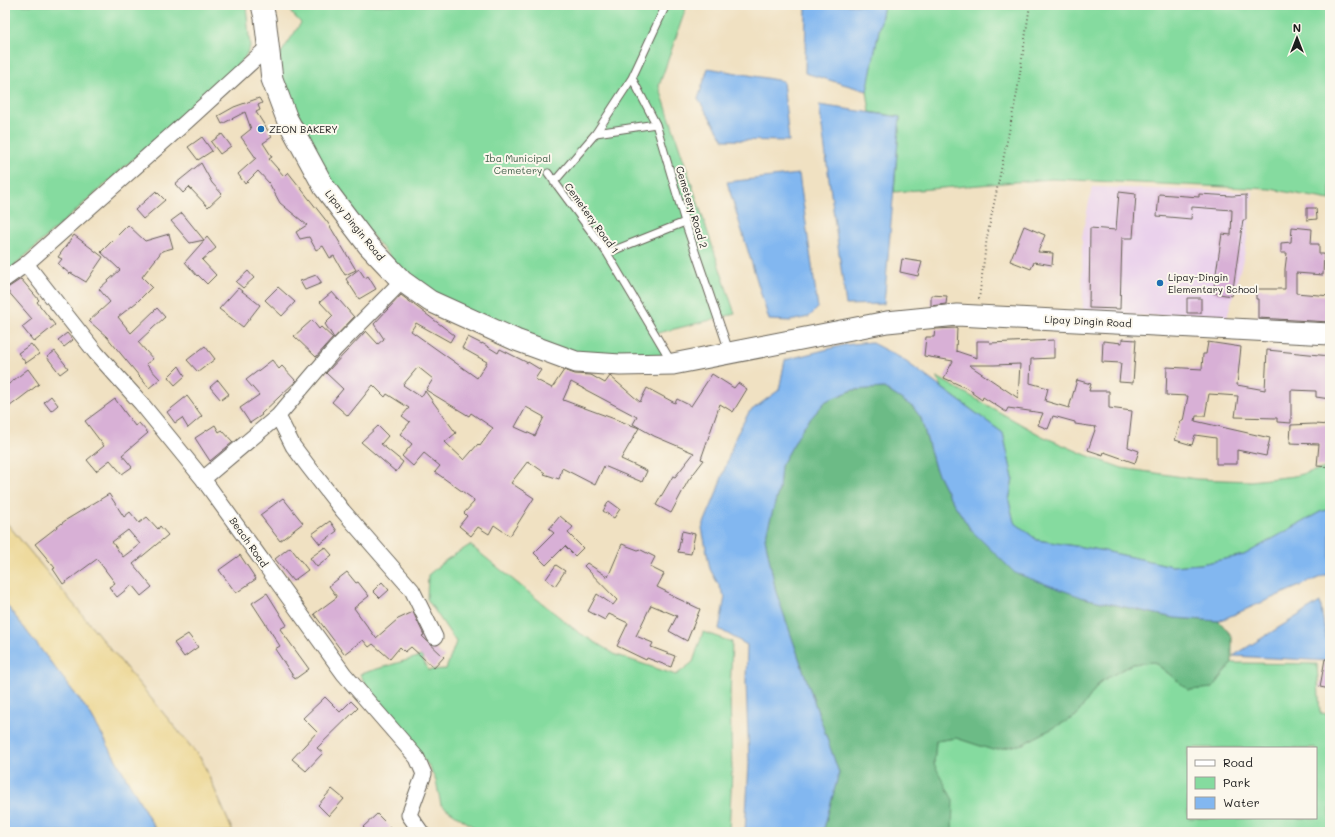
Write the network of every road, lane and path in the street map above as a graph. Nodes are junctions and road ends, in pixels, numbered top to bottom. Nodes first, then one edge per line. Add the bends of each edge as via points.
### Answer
1 (262, 5) edge
2 (666, 5) edge
3 (1030, 5) edge
4 (268, 47) junction
5 (632, 78) junction
6 (656, 124) junction
7 (596, 133) junction
8 (548, 174) dead end
9 (554, 182) junction
10 (685, 222) junction
11 (606, 253) junction
12 (26, 264) junction
13 (5, 280) edge
14 (402, 281) junction
15 (977, 315) junction
16 (1330, 334) edge
17 (729, 353) junction
18 (673, 364) junction
19 (278, 416) junction
20 (203, 479) junction
21 (435, 637) dead end
22 (421, 832) edge

1 - 4 street, Lipay Dingin Road
2 - 5 lane, Cemetery Road 1
3 - 15 path via 1017,93 987,237
4 - 12 street
4 - 14 street, Lipay Dingin Road via 272,80 288,119 324,187 368,245
5 - 6 lane, Cemetery Road 2
5 - 7 lane, Cemetery Road 1
6 - 7 lane
6 - 10 lane, Cemetery Road 2
7 - 9 lane, Cemetery Road 1
8 - 9 lane
9 - 11 lane, Cemetery Road 1
10 - 11 lane
10 - 17 lane, Cemetery Road 2
11 - 18 lane, Cemetery Road 1
12 - 13 street
12 - 20 street, Beach Road via 96,353
14 - 18 street, Lipay Dingin Road via 430,301 450,311 516,340 576,362 620,365
14 - 19 street via 335,349
15 - 16 street, Lipay Dingin Road
15 - 17 street, Lipay Dingin Road via 887,322
17 - 18 street, Lipay Dingin Road
19 - 20 street
19 - 21 street via 293,446 308,466 343,511 412,590
20 - 22 street, Beach Road via 344,674 417,758 424,774 409,815

